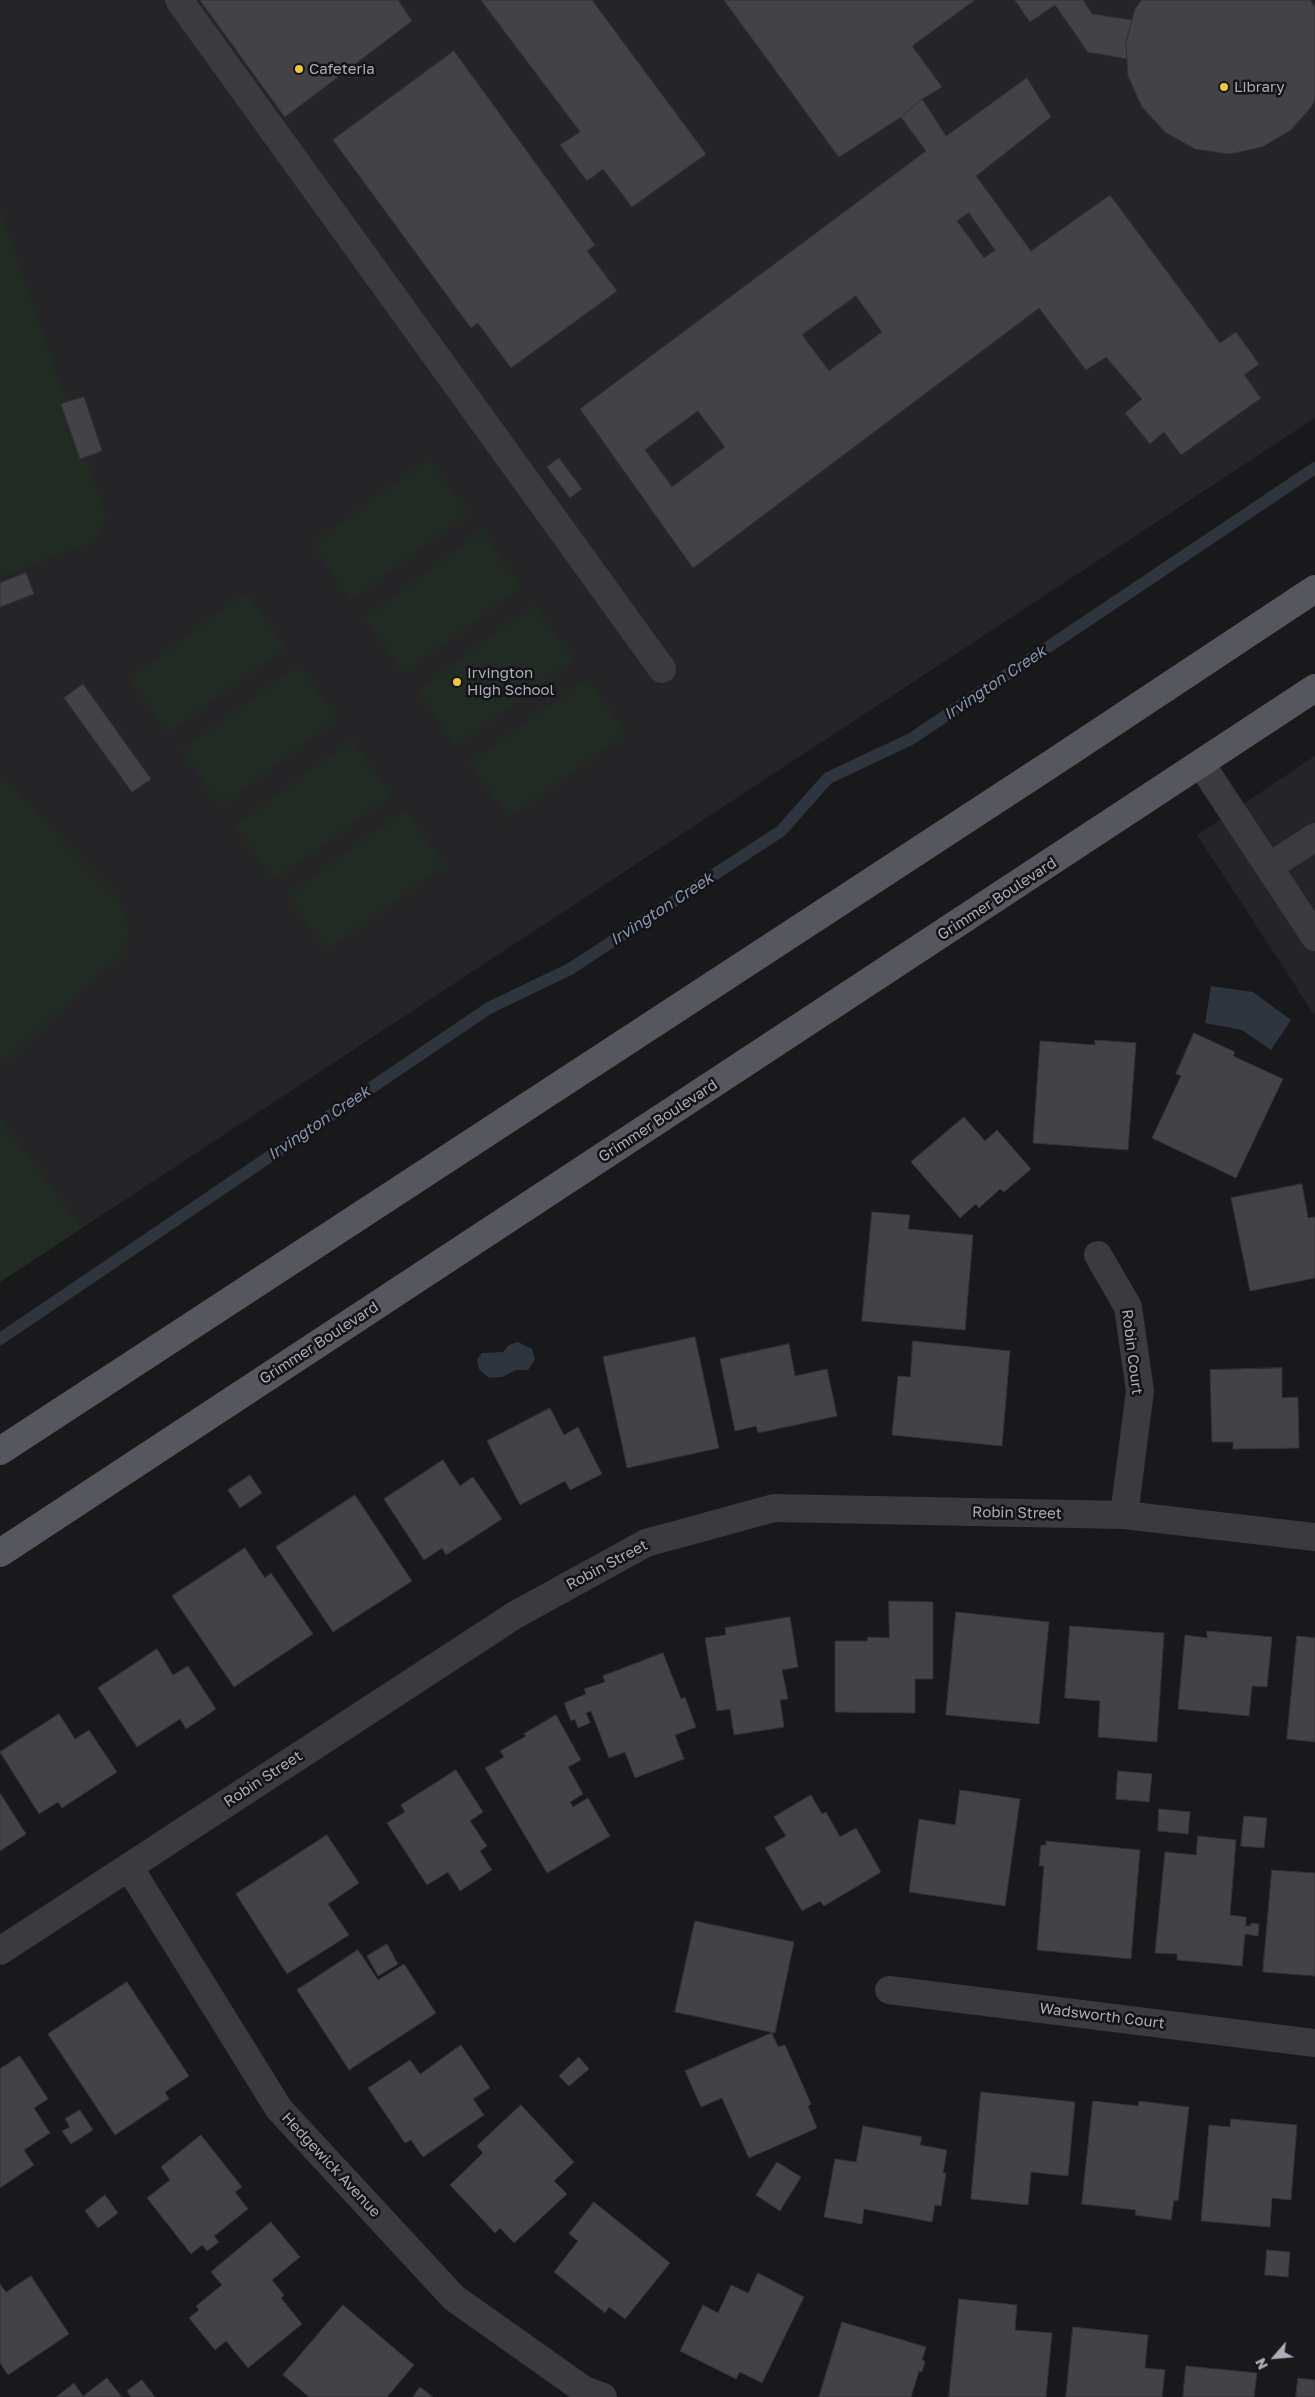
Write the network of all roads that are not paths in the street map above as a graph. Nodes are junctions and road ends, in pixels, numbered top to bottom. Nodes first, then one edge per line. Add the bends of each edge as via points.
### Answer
1 (179, 0) edge
2 (1315, 589) edge
3 (662, 669) dead end
4 (1315, 688) edge
5 (1201, 764) junction
6 (1315, 837) edge
7 (1269, 867) junction
8 (1315, 937) edge
9 (1098, 1255) dead end
10 (0, 1451) edge
11 (1124, 1515) junction
12 (1315, 1537) edge
13 (0, 1552) edge
14 (129, 1867) junction
15 (0, 1951) edge
16 (889, 1990) dead end
17 (1315, 2043) edge
18 (603, 2397) edge

1 - 3 street
2 - 10 main road
4 - 5 main road, Grimmer Boulevard
5 - 7 street
5 - 13 main road, Grimmer Boulevard
6 - 7 street
7 - 8 street
9 - 11 street, Robin Court via 1128,1307 1140,1391
11 - 12 street, Robin Street
11 - 14 street, Robin Street via 774,1508 646,1543 515,1615
14 - 15 street, Robin Street
14 - 18 street, Hedgewick Avenue via 279,2109 454,2298 584,2390
16 - 17 street, Wadsworth Court

